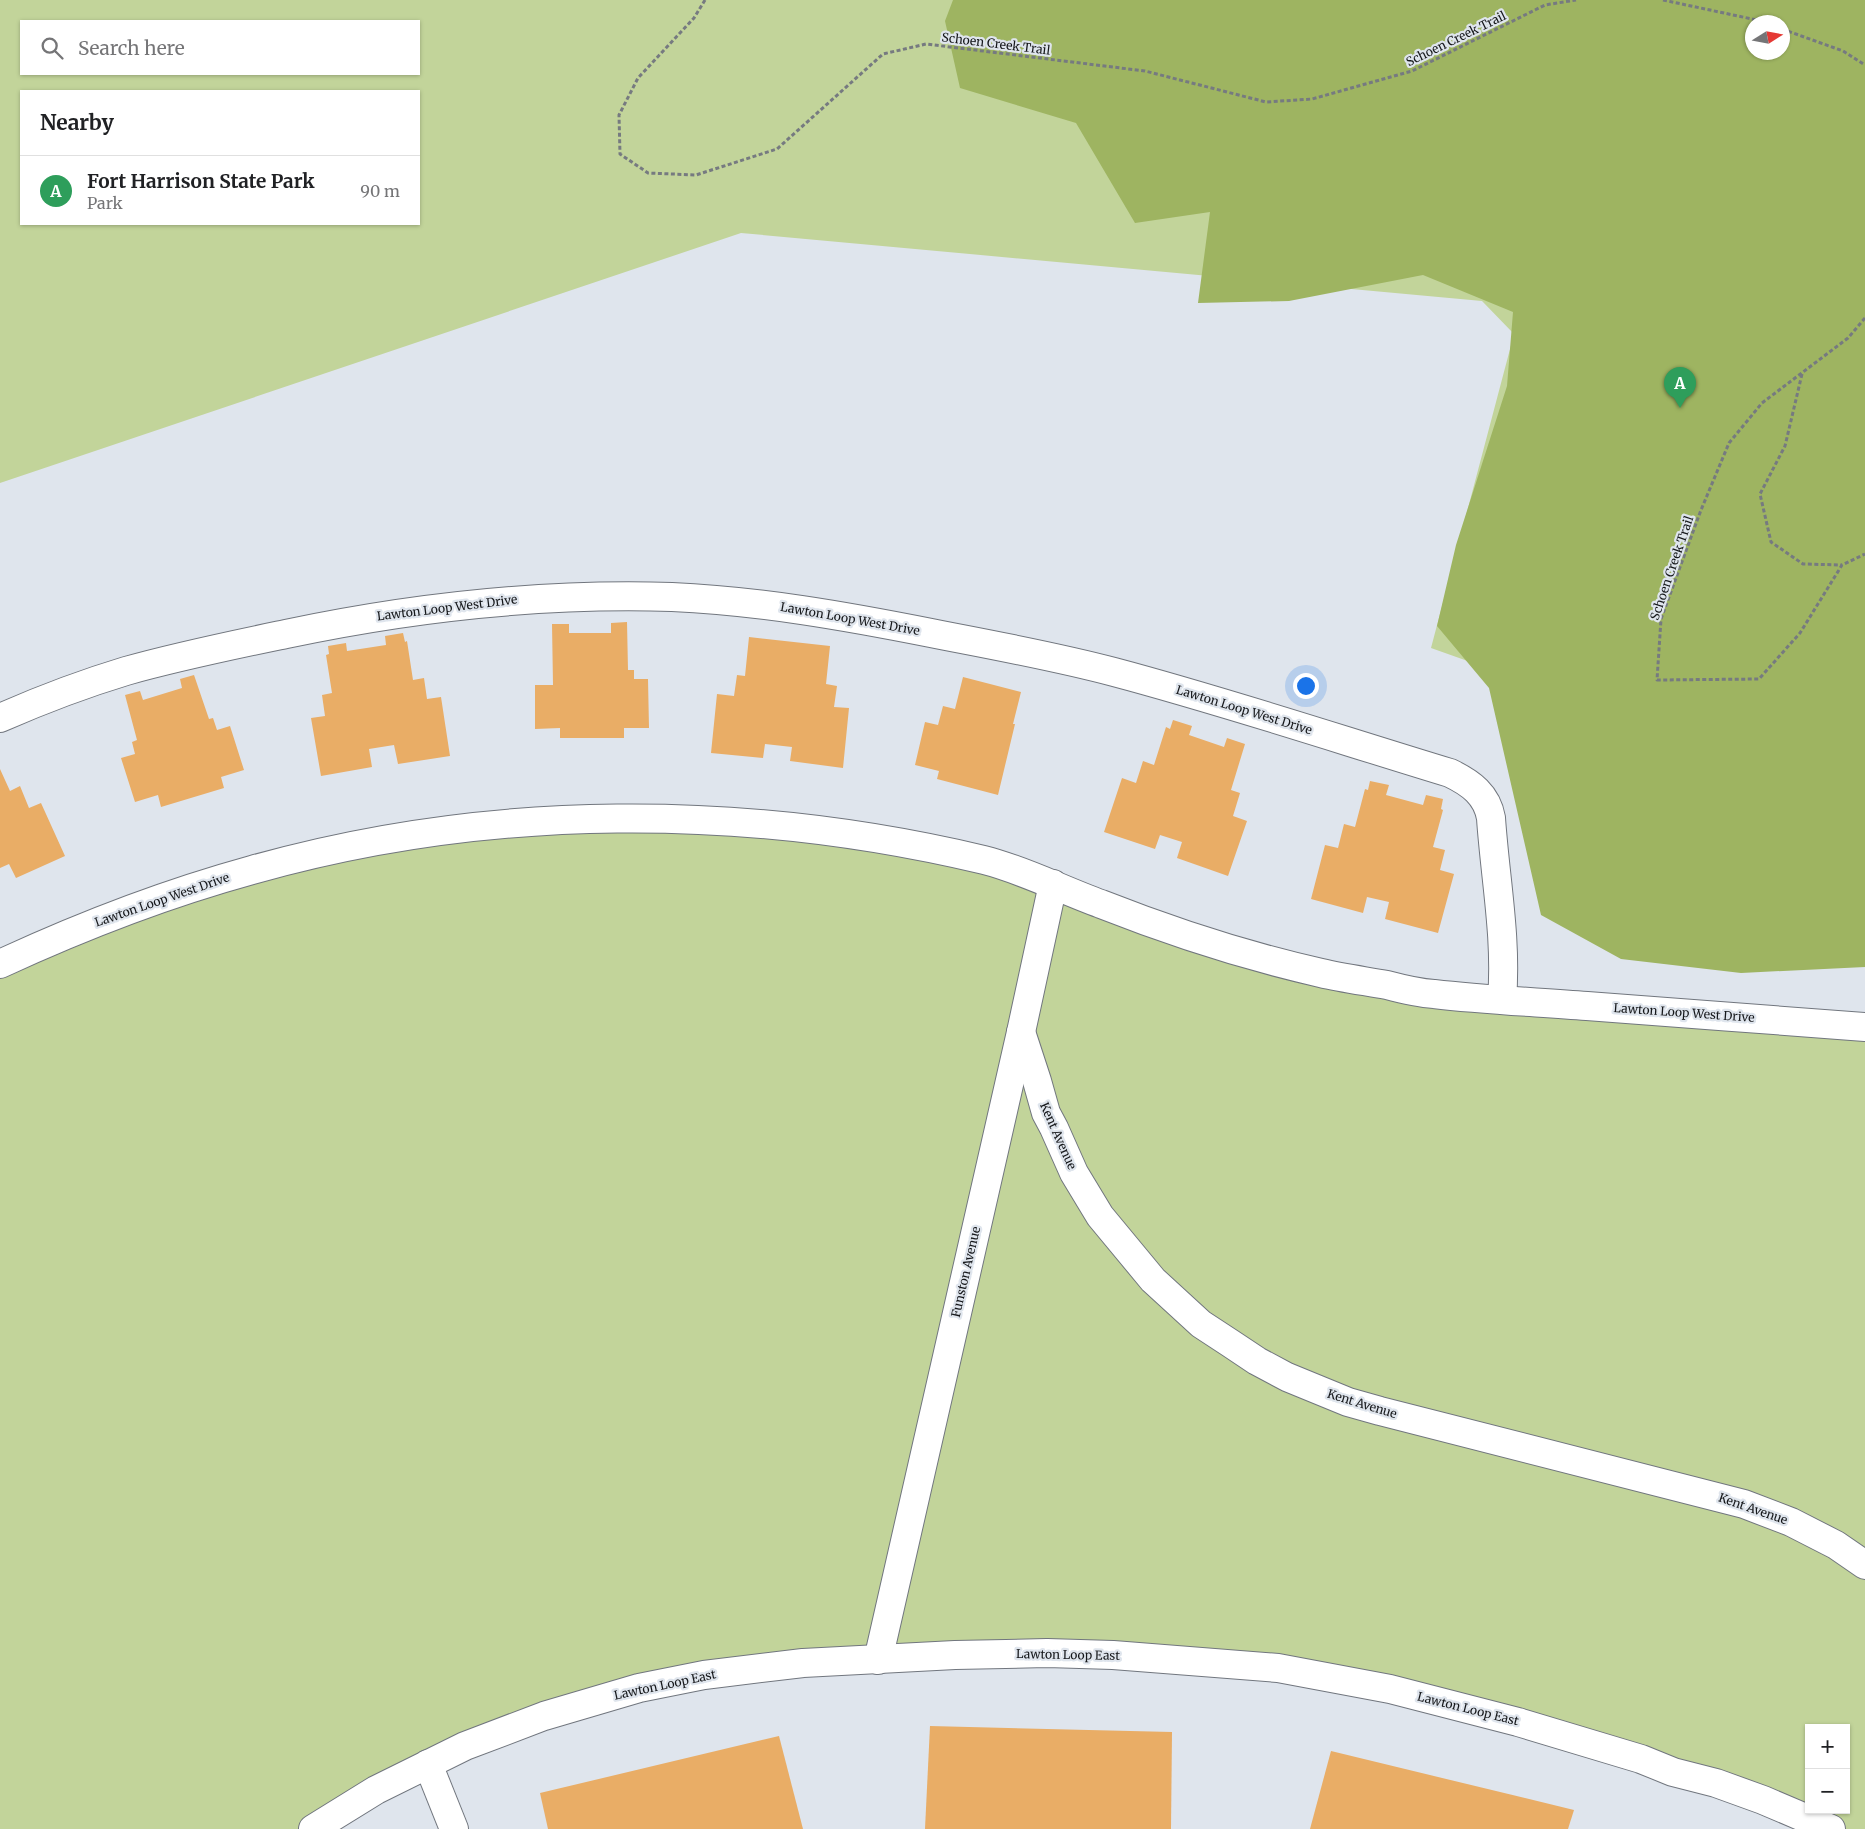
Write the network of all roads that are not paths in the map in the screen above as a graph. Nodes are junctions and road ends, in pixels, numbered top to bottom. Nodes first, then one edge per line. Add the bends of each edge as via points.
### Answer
1 (0, 718) edge
2 (1053, 884) junction
3 (0, 964) edge
4 (1502, 1000) junction
5 (1865, 1027) edge
6 (1021, 1032) junction
7 (1865, 1565) edge
8 (878, 1660) junction
9 (428, 1764) junction
10 (313, 1829) edge
11 (454, 1829) edge
12 (1831, 1829) edge

1 - 4 street, Lawton Loop West Drive via 84,684 187,655 341,622 462,604 608,596 751,604 841,615 1112,671 1462,779 1478,790 1491,818 1503,928
2 - 3 street, Lawton Loop West Drive via 984,860 855,835 774,825 626,818 504,825 350,847 254,870 128,910
2 - 4 street, Lawton Loop West Drive via 1097,903 1224,947 1318,972 1425,993
2 - 6 street, Funston Avenue
4 - 5 street, Lawton Loop West Drive
6 - 7 street, Kent Avenue via 1046,1113 1074,1173 1100,1216 1153,1280 1189,1314 1257,1361 1316,1390 1380,1411 1744,1504 1791,1522 1836,1545
6 - 8 street, Funston Avenue
8 - 9 street, Lawton Loop East via 768,1667 639,1688 535,1719
8 - 12 street, Lawton Loop East via 965,1655 1113,1655 1214,1662 1314,1674 1518,1722 1716,1783
9 - 10 street, Lawton Loop East via 376,1790
9 - 11 street

